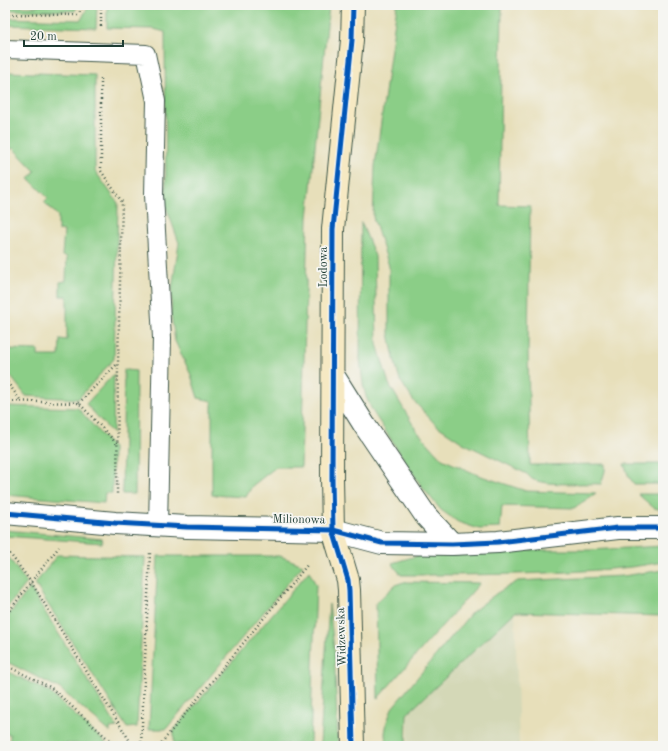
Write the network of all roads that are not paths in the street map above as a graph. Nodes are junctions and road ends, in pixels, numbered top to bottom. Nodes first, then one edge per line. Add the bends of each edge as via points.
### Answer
1 (353, 5) edge
2 (5, 49) edge
3 (333, 375) junction
4 (5, 513) edge
5 (158, 526) junction
6 (663, 528) edge
7 (334, 530) junction
8 (452, 544) junction
9 (353, 746) edge

1 - 3 street, Lodowa via 333,229
2 - 5 lane via 146,54 156,101 154,195 162,338
3 - 7 street, Lodowa
3 - 8 street via 426,516
4 - 5 street, Milionowa
5 - 7 street, Milionowa
6 - 8 street, Milionowa via 618,528 498,542
7 - 8 street, Milionowa via 382,543
7 - 9 street, Widzewska via 349,590

